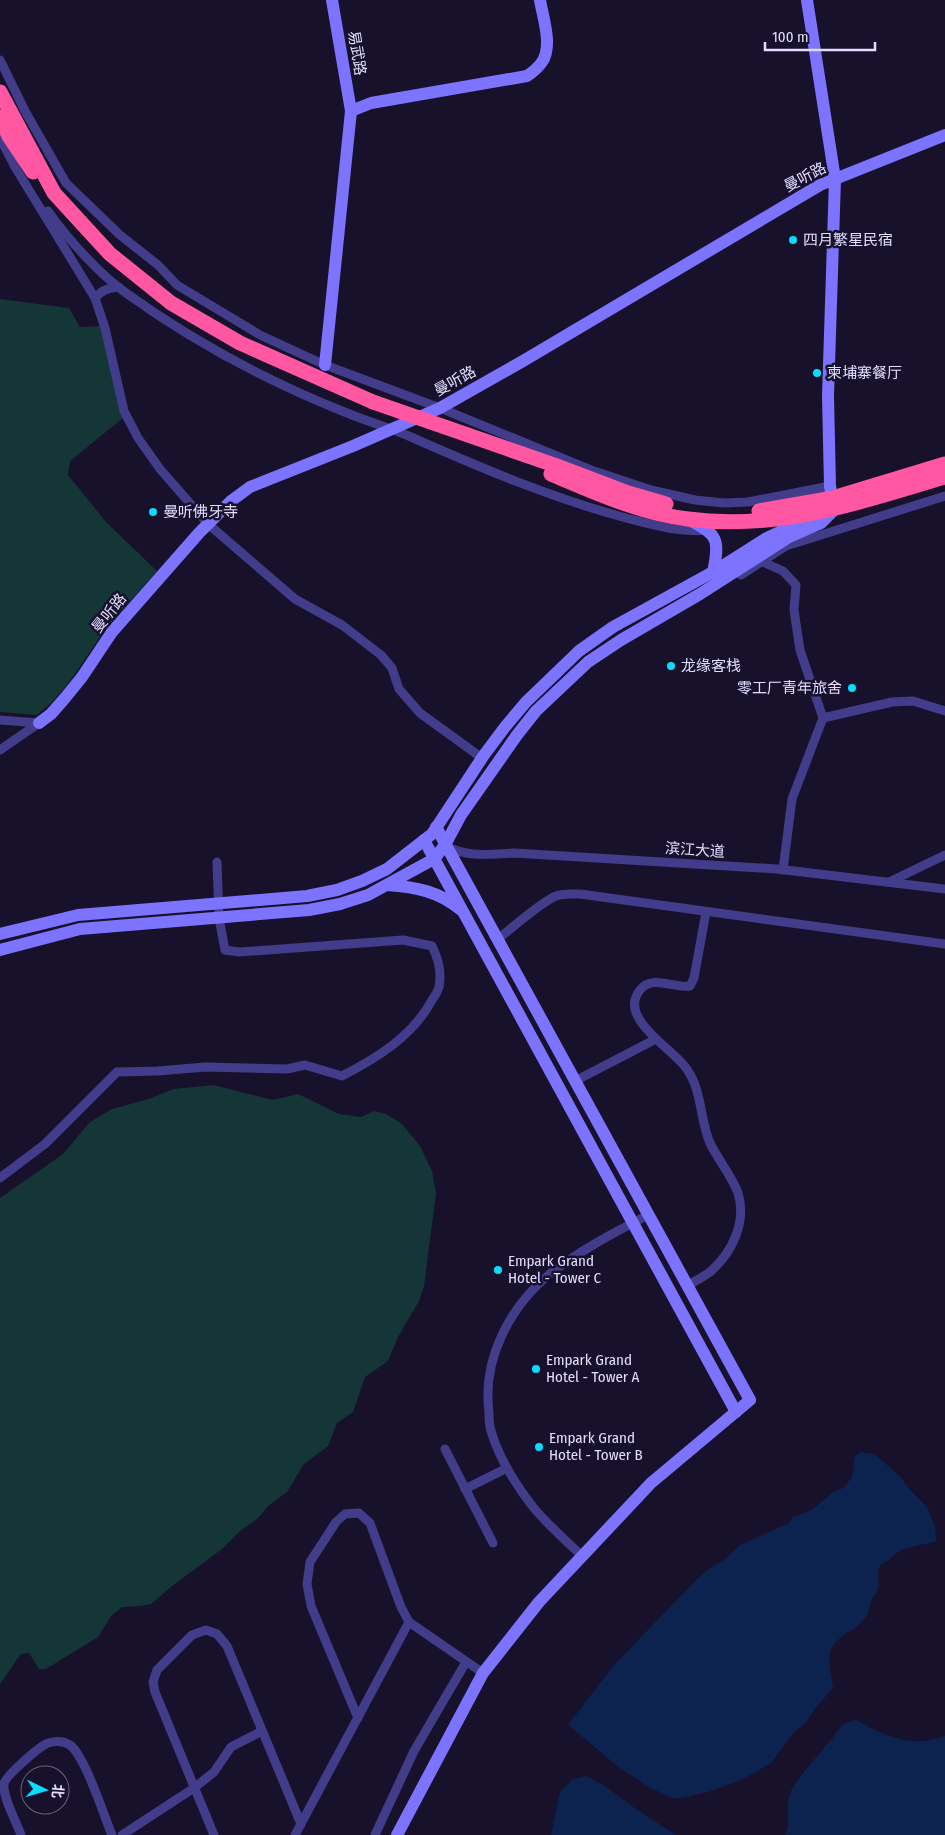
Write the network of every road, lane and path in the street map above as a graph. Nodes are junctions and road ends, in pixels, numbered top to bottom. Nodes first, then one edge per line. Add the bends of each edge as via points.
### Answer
1 (332, 0) edge
2 (540, 0) edge
3 (807, 0) edge
4 (0, 60) edge
5 (0, 92) edge
6 (350, 111) junction
7 (0, 117) edge
8 (945, 135) edge
9 (0, 138) edge
10 (20, 164) junction
11 (835, 179) junction
12 (119, 287) junction
13 (95, 298) junction
14 (325, 365) junction
15 (371, 405) junction
16 (440, 408) junction
17 (394, 429) junction
18 (945, 464) edge
19 (554, 470) junction
20 (945, 478) edge
21 (929, 482) junction
22 (945, 496) edge
23 (832, 498) junction
24 (934, 500) junction
25 (812, 514) junction
26 (687, 519) junction
27 (208, 524) junction
28 (708, 530) junction
29 (763, 562) junction
30 (713, 572) junction
31 (700, 594) junction
32 (651, 606) junction
33 (658, 618) junction
34 (945, 711) edge
35 (823, 718) junction
36 (0, 720) edge
37 (40, 723) junction
38 (0, 750) edge
39 (482, 758) junction
40 (436, 827) junction
41 (424, 840) junction
42 (445, 845) junction
43 (945, 854) edge
44 (434, 859) junction
45 (217, 862) dead end
46 (783, 870) junction
47 (888, 882) junction
48 (387, 885) junction
49 (945, 889) edge
50 (218, 904) junction
51 (706, 912) junction
52 (465, 914) junction
53 (220, 918) junction
54 (0, 934) edge
55 (498, 939) junction
56 (945, 944) edge
57 (0, 950) edge
58 (656, 1039) junction
59 (575, 1081) junction
60 (0, 1178) edge
61 (648, 1215) junction
62 (633, 1223) junction
63 (687, 1286) junction
64 (736, 1412) junction
65 (445, 1449) dead end
66 (507, 1468) junction
67 (465, 1489) junction
68 (493, 1543) dead end
69 (581, 1555) junction
70 (409, 1622) junction
71 (466, 1662) junction
72 (483, 1674) junction
73 (358, 1718) junction
74 (262, 1731) junction
75 (194, 1788) junction
76 (301, 1824) junction
77 (21, 1835) edge
78 (112, 1835) edge
79 (122, 1835) edge
80 (214, 1835) edge
81 (295, 1835) edge
82 (375, 1835) edge
83 (397, 1835) edge

1 - 6 street, 易武路
2 - 6 street via 546,54 528,76 370,103
3 - 11 street
4 - 14 street via 66,182 120,235 158,265 177,285 260,335
5 - 15 highway via 54,193 110,254 171,303 240,343
6 - 14 street, 易武路
7 - 10 highway
8 - 11 street, 曼听路
9 - 10 street
10 - 12 street via 52,217 93,264
10 - 13 street
10 - 15 highway via 108,263 162,305 242,352
11 - 16 street, 曼听路
11 - 23 street via 828,392
12 - 13 street via 101,291
12 - 17 street via 177,328 238,364 348,413
13 - 27 street via 129,423 160,469
14 - 16 street
15 - 19 highway
16 - 17 street, 曼听路
16 - 23 street via 591,470 651,490 724,503
17 - 27 street, 曼听路 via 250,487
17 - 28 street via 500,476 611,514 690,532
18 - 23 highway
19 - 23 highway via 682,508 732,513
19 - 26 highway via 627,505
20 - 21 highway
21 - 23 highway
21 - 24 street
22 - 24 street
23 - 25 highway
23 - 31 street via 821,523 790,537
24 - 29 street via 786,546
25 - 26 highway via 732,523
25 - 30 street
26 - 28 street
27 - 37 street, 曼听路 via 112,632 86,672
27 - 39 street via 295,599 342,625 381,655 392,668 399,689 420,714
28 - 30 street via 718,552
29 - 31 street via 710,593
29 - 35 street via 783,571 796,585 794,610 800,650
30 - 32 street
31 - 33 street
32 - 33 street
32 - 39 street via 613,627 572,658 526,702
33 - 42 street via 588,662 536,711 496,764
34 - 35 street via 913,702 892,702
35 - 46 street via 792,799
36 - 37 street
37 - 38 street
39 - 40 street
40 - 41 street
40 - 42 street
41 - 44 street
41 - 50 street via 387,869 336,890 307,896
42 - 44 street
42 - 46 street, 滨江大道 via 472,855 514,853
42 - 55 street
43 - 47 street
44 - 48 street
44 - 52 street
45 - 50 street
46 - 47 street, 滨江大道
47 - 49 street, 滨江大道
48 - 52 street via 420,888 437,894
48 - 53 street via 340,904
50 - 53 street
50 - 54 street via 78,915
51 - 55 street via 568,894 556,896
51 - 56 street
51 - 58 street via 690,986 658,982 646,984 635,998 640,1020
52 - 62 street
53 - 57 street via 80,929
53 - 60 street via 225,950 240,952 403,940 432,946 439,960 439,988 424,1015 403,1037 366,1064 342,1076 305,1065 287,1069 205,1066 117,1072 45,1144
55 - 59 street
58 - 59 street
58 - 63 street via 686,1067 696,1085 710,1143 738,1193 739,1227 733,1243 722,1260
59 - 61 street
61 - 62 street
61 - 63 street
62 - 64 street
62 - 66 street via 550,1274 521,1303 502,1334 491,1364 486,1394 491,1430
63 - 64 street via 750,1400
64 - 69 street via 651,1483
65 - 67 street
66 - 67 street
66 - 69 street via 533,1508
67 - 68 street
69 - 72 street via 539,1602
70 - 71 street
70 - 73 street
70 - 73 street via 370,1523 359,1513 345,1514 336,1522 310,1562 307,1584 311,1606
71 - 72 street
71 - 82 street via 414,1751
72 - 83 street
73 - 76 street
74 - 75 street via 231,1747 214,1772
74 - 75 street via 227,1646 217,1634 206,1630 192,1634 157,1670 153,1682
74 - 76 street
75 - 79 street
75 - 80 street
76 - 81 street
77 - 78 street via 4,1784 10,1774 47,1744 60,1742 70,1745 81,1757

